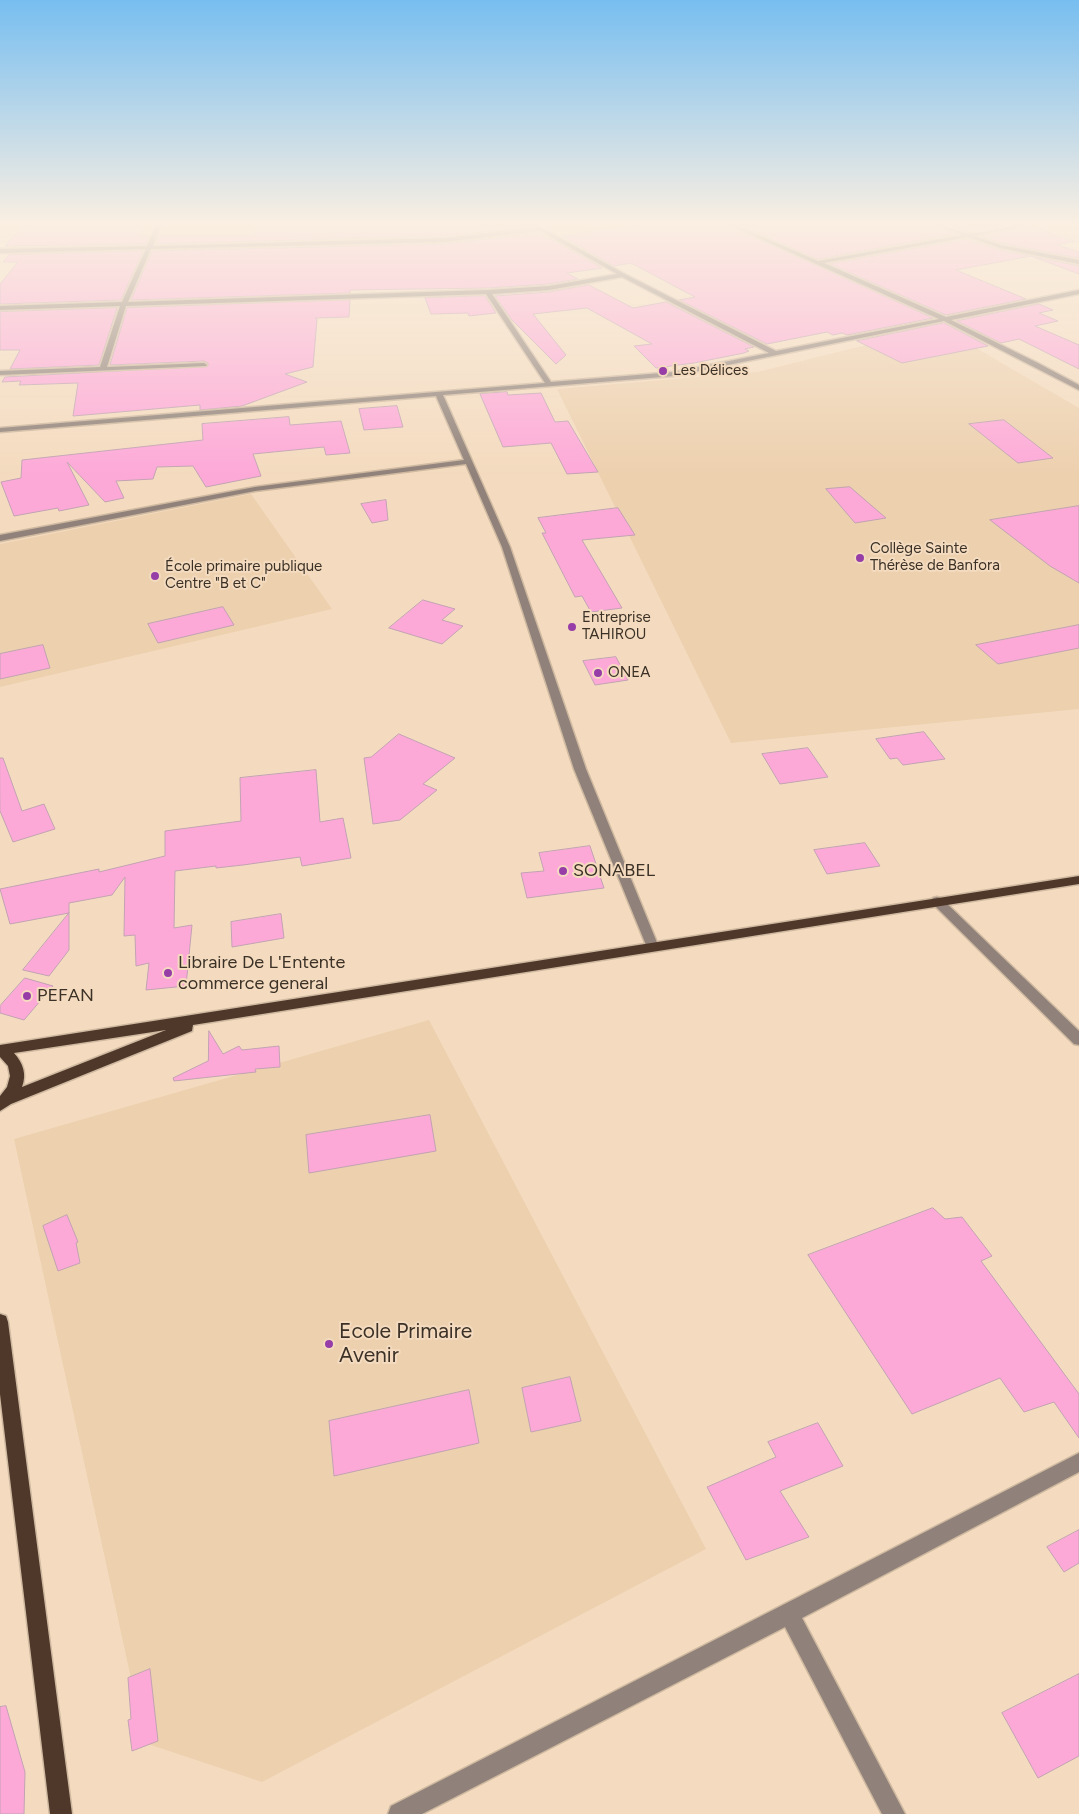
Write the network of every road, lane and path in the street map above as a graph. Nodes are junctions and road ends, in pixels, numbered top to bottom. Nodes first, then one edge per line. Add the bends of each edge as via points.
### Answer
1 (73, 306) edge
2 (123, 306) edge
3 (497, 306) edge
4 (682, 306) edge
5 (914, 306) edge
6 (1015, 306) edge
7 (0, 308) edge
8 (947, 320) junction
9 (776, 354) junction
10 (204, 365) dead end
11 (103, 368) junction
12 (0, 373) edge
13 (549, 384) junction
14 (1079, 388) edge
15 (438, 393) junction
16 (0, 430) edge
17 (468, 462) junction
18 (0, 538) edge
19 (1079, 880) edge
20 (937, 901) junction
21 (652, 945) junction
22 (208, 1019) junction
23 (1079, 1040) edge
24 (0, 1050) edge
25 (4, 1102) edge
26 (0, 1322) edge
27 (1079, 1462) edge
28 (789, 1614) junction
29 (61, 1814) edge
30 (399, 1814) edge
31 (894, 1814) edge

1 - 7 street
2 - 11 street
3 - 13 street
4 - 9 street
5 - 8 street
6 - 8 street
8 - 9 street
8 - 14 street via 1038,364
9 - 13 street via 674,374
10 - 11 street
11 - 12 street
13 - 15 street
15 - 16 street
15 - 17 street
17 - 18 street via 255,489
17 - 21 street via 506,547 580,769
19 - 20 main road
20 - 21 main road
20 - 23 street
21 - 22 main road
22 - 24 main road
22 - 25 main road
24 - 25 main road via 13,1058 18,1070 16,1084
26 - 29 main road
27 - 28 street
28 - 30 street
28 - 31 street

